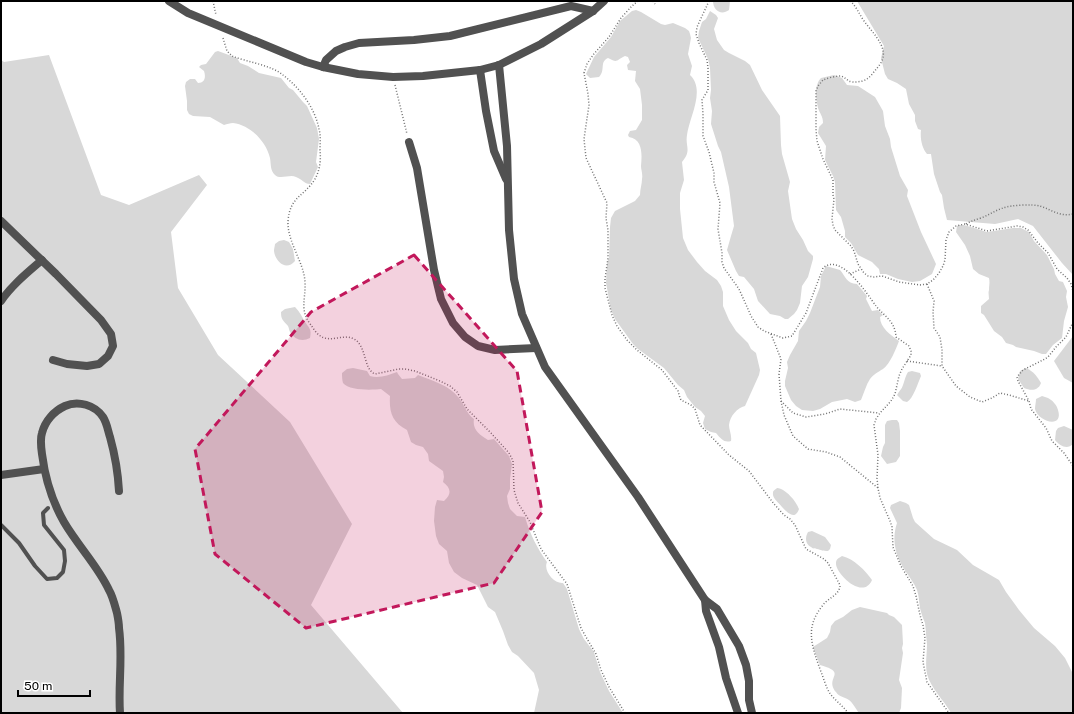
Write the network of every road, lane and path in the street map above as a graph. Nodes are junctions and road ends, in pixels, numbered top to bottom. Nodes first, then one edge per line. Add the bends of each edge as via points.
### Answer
1 (169, 1) edge
2 (213, 1) edge
3 (604, 1) edge
4 (638, 1) edge
5 (653, 1) edge
6 (709, 1) edge
7 (850, 1) edge
8 (655, 4) dead end
9 (593, 12) junction
10 (220, 26) junction
11 (499, 65) junction
12 (323, 67) junction
13 (480, 70) junction
14 (393, 77) junction
15 (409, 142) joint
16 (508, 184) junction
17 (1073, 214) edge
18 (1, 221) edge
19 (965, 224) junction
20 (42, 260) junction
21 (861, 269) junction
22 (850, 274) junction
23 (927, 284) junction
24 (1073, 292) edge
25 (1, 301) edge
26 (1073, 322) edge
27 (771, 334) junction
28 (536, 348) junction
29 (53, 360) dead end
30 (907, 361) junction
31 (942, 366) junction
32 (781, 401) junction
33 (1029, 402) junction
34 (880, 413) junction
35 (1073, 466) edge
36 (44, 469) junction
37 (1, 475) edge
38 (878, 488) junction
39 (119, 491) dead end
40 (48, 508) dead end
41 (1, 525) edge
42 (705, 600) junction
43 (120, 713) edge
44 (625, 713) edge
45 (738, 713) edge
46 (752, 713) edge
47 (848, 713) edge
48 (949, 713) edge

1 - 10 street via 188,13
2 - 10 path
3 - 9 street
4 - 47 path via 592,55 584,73 588,94 584,145 586,158 607,203 608,258 605,288 612,315 627,340 662,370 678,391 681,400 691,405 700,425 749,471 774,504 795,525 806,548 828,563 840,588 837,594 823,604 814,618 811,640 830,694
5 - 8 path
6 - 27 path via 696,34 708,68 708,90 702,100 703,136 720,203 718,229 722,262 758,327
7 - 21 path via 880,43 884,58 867,79 854,83 840,76 821,82 816,91 816,129 817,141 833,180 833,224 835,230 851,246
9 - 11 street via 541,44
9 - 12 street via 571,6 450,36 359,43 336,51 326,60
10 - 12 street
10 - 44 path via 227,52 283,74 303,93 319,128 319,169 313,182 292,205 288,221 288,228 304,273 303,304 308,322 318,335 324,338 354,339 372,373 405,369 450,386 467,409 509,453 513,462 514,490 518,503 530,522 541,549 567,584 581,628 596,654 609,687
11 - 13 street
11 - 16 street
12 - 14 street
13 - 14 street
13 - 16 street via 494,151
14 - 15 path
15 - 28 street via 417,168 441,299 453,323 465,337 478,346 495,350
16 - 28 street via 514,279 522,314
17 - 19 path via 1058,214 1031,205 1005,207
18 - 20 street
19 - 23 path via 956,226 948,232 943,266 934,280
19 - 24 path via 986,231 1017,226 1026,229 1048,253 1058,270 1068,278
20 - 25 street via 19,279
20 - 29 street via 100,320 111,334 113,346 108,356 99,364 87,366
21 - 22 path
21 - 23 path via 868,276
22 - 27 path via 837,265 826,265 806,313 792,336 783,338
22 - 30 path via 894,325 896,337 909,346 912,351
23 - 31 path via 934,301 934,328 940,337
26 - 33 path via 1066,337 1048,357 1019,373 1018,381
27 - 32 path via 781,359
28 - 42 street via 545,367 638,497
30 - 31 path
30 - 34 path via 899,376 895,394
31 - 33 path via 956,386 970,397 982,402 1000,393
32 - 34 path via 793,413 806,417 840,409
32 - 38 path via 793,436 808,449 840,457
33 - 35 path via 1052,441
34 - 38 path via 874,425 878,454
36 - 37 street
36 - 39 street via 41,434 48,420 63,407 70,404 85,404 103,417 108,429 116,459
36 - 43 street via 54,502 64,522 109,590 118,615 121,655
38 - 48 path via 892,528 893,547 913,586 924,625 924,662 928,682
40 - 41 lane via 43,513 44,525 64,550 63,572 57,578 47,579 19,543
42 - 45 street via 706,611
42 - 46 street via 717,609 739,646 746,665

